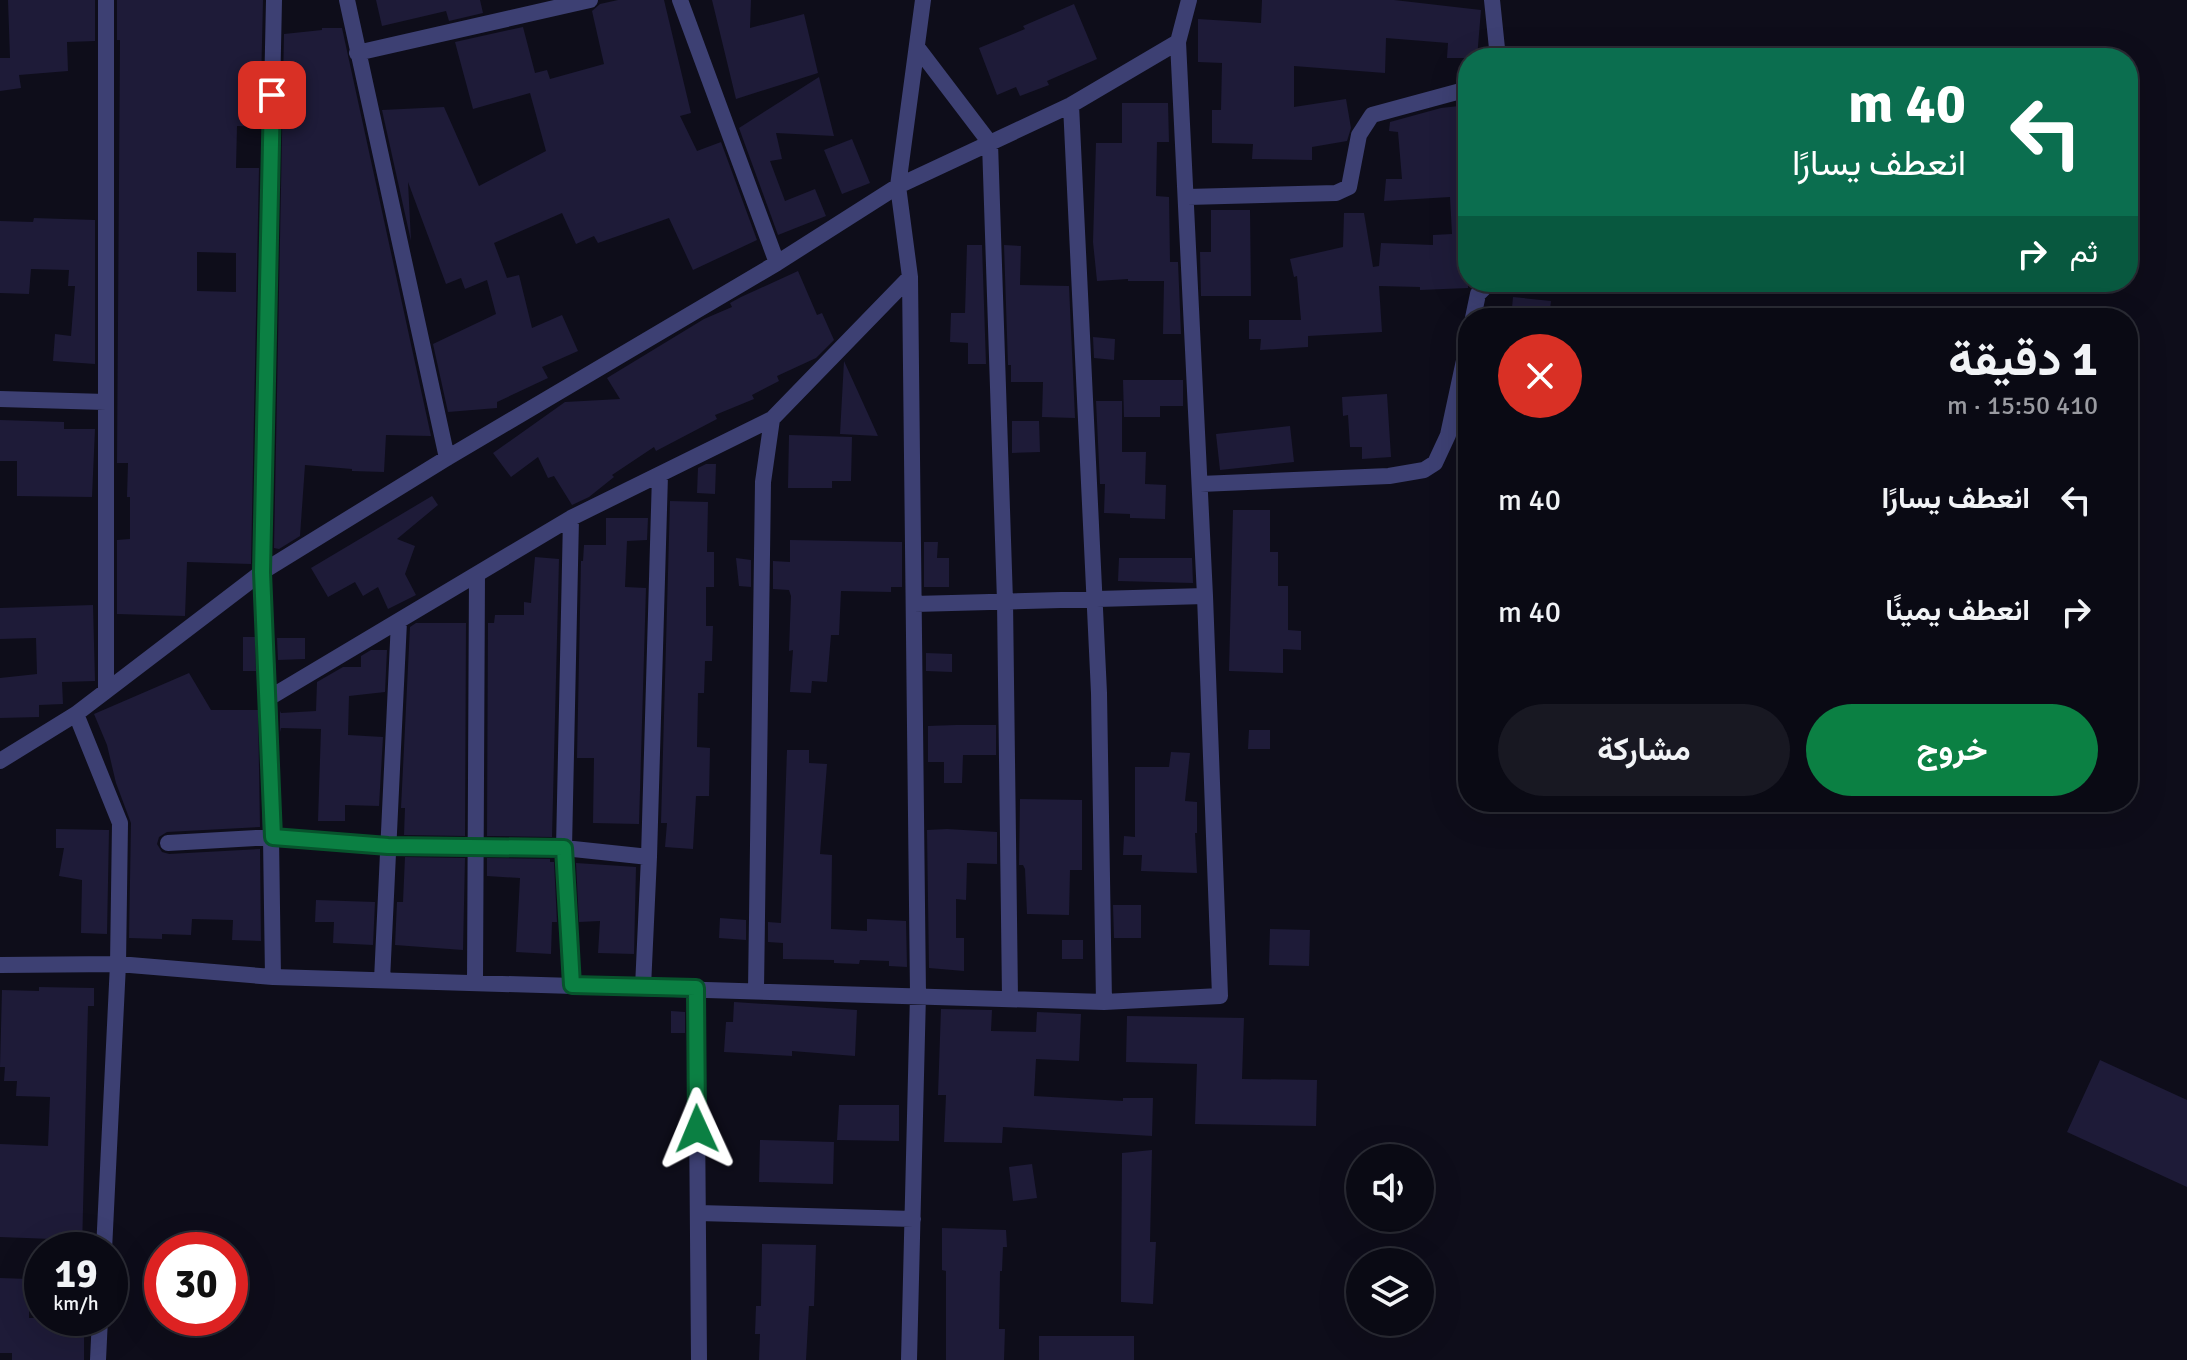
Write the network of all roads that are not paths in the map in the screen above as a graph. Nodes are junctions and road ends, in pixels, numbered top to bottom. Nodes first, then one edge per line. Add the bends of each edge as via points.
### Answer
1 (106, 0) edge
2 (274, 0) edge
3 (347, 0) edge
4 (590, 0) edge
5 (680, 0) edge
6 (923, 0) edge
7 (1189, 0) edge
8 (1492, 0) edge
9 (1178, 42) junction
10 (917, 47) junction
11 (1497, 48) edge
12 (357, 53) junction
13 (1458, 92) edge
14 (1071, 105) junction
15 (990, 143) junction
16 (898, 186) junction
17 (1187, 197) junction
18 (777, 263) junction
19 (910, 277) junction
20 (1458, 388) edge
21 (0, 399) edge
22 (106, 402) junction
23 (772, 419) junction
24 (447, 458) junction
25 (660, 475) junction
26 (1200, 484) junction
27 (571, 518) junction
28 (262, 572) junction
29 (477, 574) junction
30 (1205, 596) junction
31 (1095, 598) junction
32 (1005, 601) junction
33 (914, 604) junction
34 (399, 621) junction
35 (106, 689) junction
36 (269, 698) junction
37 (76, 714) junction
38 (0, 761) edge
39 (273, 837) junction
40 (168, 843) dead end
41 (388, 846) junction
42 (477, 846) junction
43 (564, 848) junction
44 (649, 857) junction
45 (118, 964) junction
46 (0, 965) edge
47 (273, 977) junction
48 (382, 980) junction
49 (475, 982) junction
50 (572, 985) junction
51 (643, 987) junction
52 (696, 988) junction
53 (756, 990) junction
54 (918, 994) junction
55 (1010, 998) junction
56 (1104, 1002) junction
57 (698, 1213) junction
58 (913, 1219) junction
59 (105, 1232) edge
60 (99, 1336) edge
61 (98, 1360) edge
62 (699, 1360) edge
63 (909, 1360) edge

1 - 22 street
2 - 28 street
3 - 12 street
4 - 12 street
5 - 18 street
6 - 10 street
7 - 9 street
8 - 11 street
9 - 14 street
9 - 17 street
10 - 15 street
10 - 16 street
12 - 24 street
13 - 17 street via 1372,115 1359,135 1349,187 1336,193
14 - 15 street
14 - 31 street
15 - 16 street
15 - 32 street
16 - 18 street
16 - 19 street
17 - 26 street
18 - 24 street
19 - 23 street
19 - 33 street
20 - 26 street via 1448,435 1435,463 1424,470
21 - 22 street
22 - 35 street
23 - 25 street
23 - 53 street via 763,482
24 - 28 street
25 - 27 street
25 - 44 street
26 - 30 street
27 - 29 street
27 - 43 street
28 - 35 street
28 - 36 street
29 - 34 street
29 - 42 street
30 - 31 street
30 - 56 street via 1220,996
31 - 32 street
31 - 56 street
32 - 33 street
32 - 55 street
33 - 54 street
34 - 36 street
34 - 41 street
35 - 37 street
36 - 39 street
37 - 38 street
37 - 45 street via 120,823
39 - 40 street
39 - 41 street
39 - 47 street
41 - 42 street
41 - 48 street
42 - 43 street
42 - 49 street
43 - 44 street
43 - 50 street
44 - 51 street
45 - 46 street
45 - 47 street
45 - 59 street
47 - 48 street
48 - 49 street
49 - 50 street
50 - 51 street
51 - 52 street
52 - 53 street
52 - 57 street
53 - 54 street
54 - 55 street
54 - 58 street
55 - 56 street
57 - 58 street
57 - 62 street
58 - 63 street
60 - 61 street

